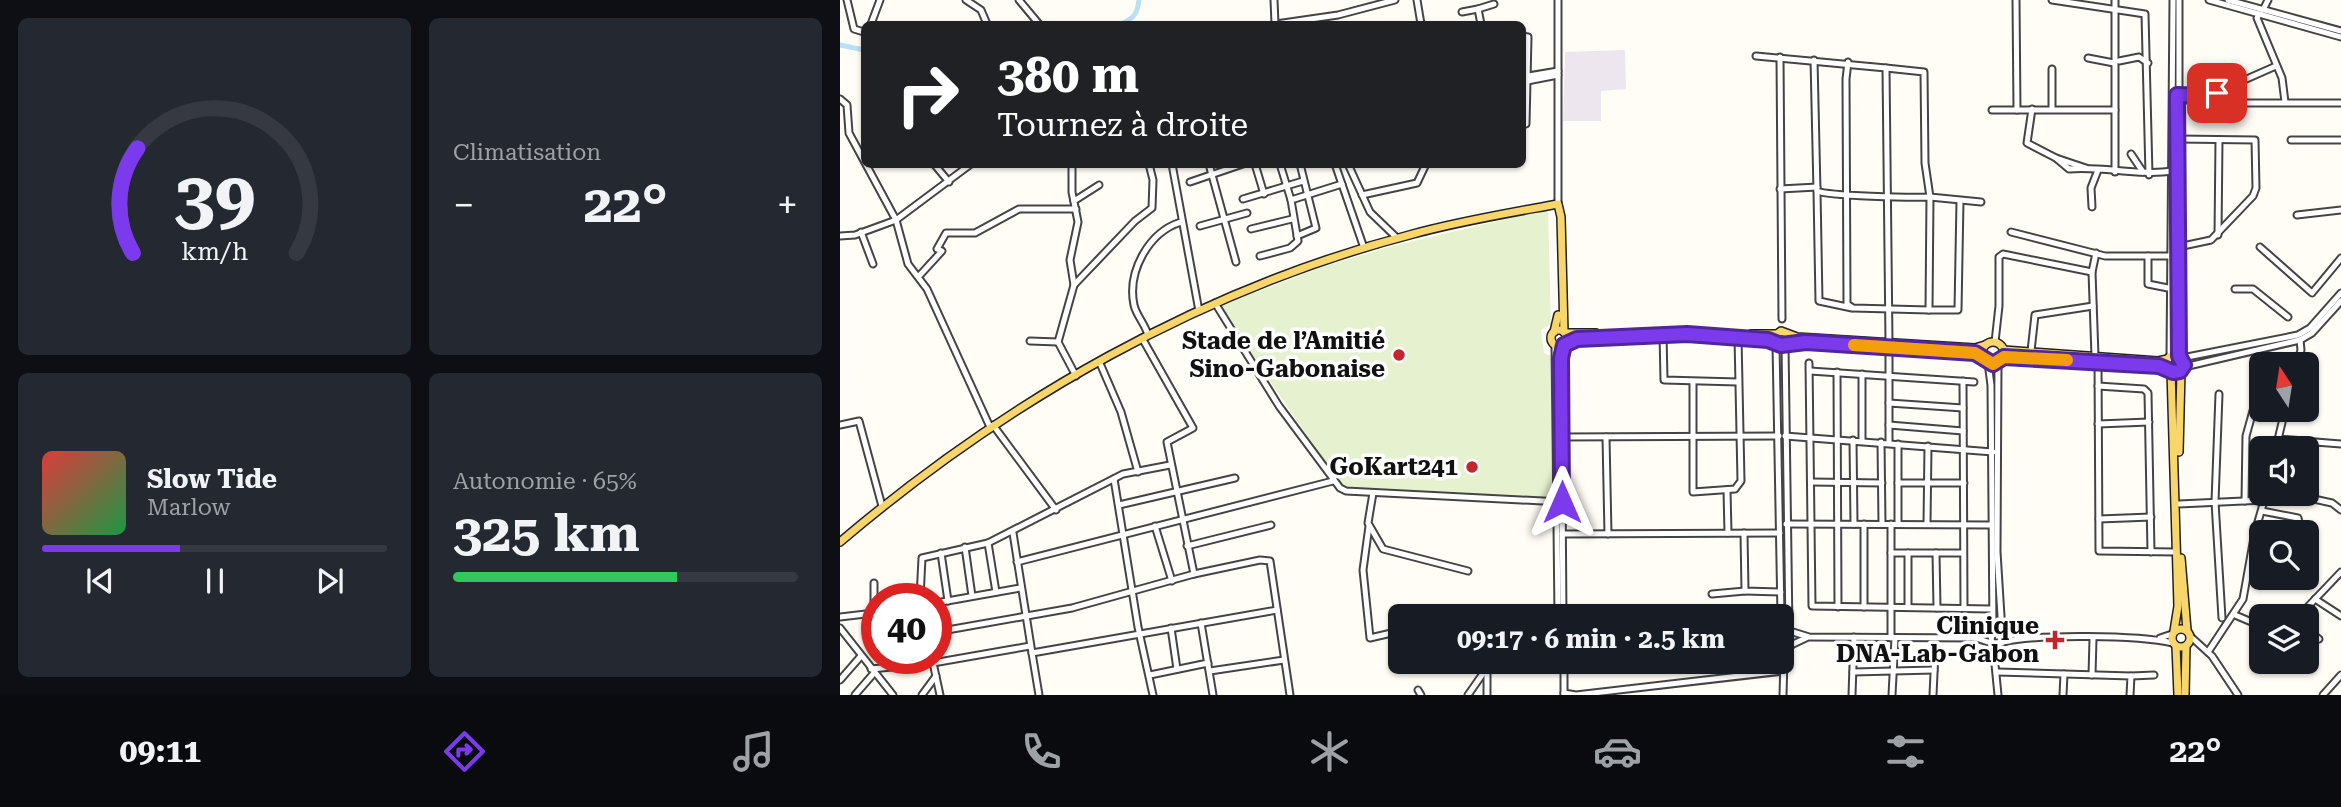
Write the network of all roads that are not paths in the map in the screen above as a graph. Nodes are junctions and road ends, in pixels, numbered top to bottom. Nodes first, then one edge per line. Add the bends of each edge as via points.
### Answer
1 (847, 0) edge
2 (880, 0) edge
3 (963, 0) edge
4 (1019, 0) edge
5 (1274, 0) edge
6 (1362, 0) edge
7 (1395, 0) edge
8 (1417, 0) edge
9 (1558, 0) edge
10 (2016, 0) edge
11 (2052, 0) edge
12 (2115, 0) edge
13 (2173, 0) edge
14 (2179, 0) edge
15 (2209, 0) edge
16 (2228, 0) edge
17 (2268, 0) edge
18 (1494, 4) dead end
19 (1365, 8) junction
20 (1478, 9) junction
21 (2114, 9) junction
22 (1462, 12) dead end
23 (2261, 12) junction
24 (872, 21) edge
25 (986, 21) edge
26 (1036, 21) edge
27 (1276, 21) edge
28 (1301, 21) edge
29 (1420, 21) edge
30 (1480, 21) edge
31 (861, 31) edge
32 (2341, 31) edge
33 (2341, 37) edge
34 (1756, 56) dead end
35 (1780, 57) junction
36 (2088, 58) dead end
37 (1814, 60) junction
38 (1848, 62) junction
39 (2117, 62) junction
40 (2148, 63) junction
41 (2276, 66) junction
42 (1886, 68) junction
43 (2052, 69) dead end
44 (1558, 73) junction
45 (1526, 79) edge
46 (2177, 95) junction
47 (2208, 96) junction
48 (840, 99) edge
49 (2285, 102) junction
50 (2341, 103) edge
51 (2032, 109) junction
52 (2052, 109) junction
53 (1992, 110) dead end
54 (2017, 110) junction
55 (2115, 110) junction
56 (2178, 139) junction
57 (2219, 140) junction
58 (2291, 140) dead end
59 (2341, 140) edge
60 (2131, 154) dead end
61 (861, 155) edge
62 (868, 168) edge
63 (937, 168) edge
64 (966, 168) edge
65 (1072, 168) edge
66 (1150, 168) edge
67 (1173, 168) edge
68 (1210, 168) edge
69 (1232, 168) edge
70 (1256, 168) edge
71 (1281, 168) edge
72 (1301, 168) edge
73 (1336, 168) edge
74 (1350, 168) edge
75 (1424, 168) edge
76 (2098, 170) junction
77 (2173, 171) junction
78 (2115, 172) junction
79 (2146, 173) junction
80 (1212, 175) junction
81 (1303, 181) junction
82 (949, 182) junction
83 (1190, 182) dead end
84 (1342, 184) junction
85 (1099, 186) dead end
86 (1287, 186) junction
87 (1780, 189) junction
88 (1817, 189) junction
89 (1264, 194) junction
90 (1846, 194) junction
91 (1362, 195) junction
92 (1889, 195) junction
93 (1307, 196) junction
94 (1930, 198) junction
95 (1242, 199) dead end
96 (1290, 200) junction
97 (1074, 201) junction
98 (1960, 201) junction
99 (1981, 202) dead end
100 (1558, 207) junction
101 (2092, 207) dead end
102 (1076, 209) junction
103 (2341, 210) edge
104 (1247, 213) dead end
105 (2297, 215) dead end
106 (1223, 218) junction
107 (1293, 219) junction
108 (896, 220) junction
109 (1181, 222) junction
110 (1200, 226) dead end
111 (1251, 229) dead end
112 (861, 232) junction
113 (2011, 232) dead end
114 (2218, 235) junction
115 (840, 236) edge
116 (1297, 236) junction
117 (1397, 238) junction
118 (2178, 247) junction
119 (2260, 247) dead end
120 (1364, 248) junction
121 (2096, 253) junction
122 (1259, 256) dead end
123 (2148, 256) junction
124 (2173, 256) junction
125 (2341, 258) edge
126 (1236, 262) dead end
127 (873, 264) dead end
128 (2092, 272) junction
129 (920, 275) junction
130 (1074, 285) junction
131 (2173, 289) junction
132 (2235, 289) dead end
133 (2341, 293) edge
134 (1215, 303) junction
135 (2340, 304) edge
136 (2093, 306) junction
137 (1853, 308) junction
138 (1890, 309) junction
139 (1929, 310) junction
140 (1199, 311) junction
141 (2288, 317) dead end
142 (1554, 332) junction
143 (1565, 332) junction
144 (1781, 333) junction
145 (1663, 334) junction
146 (1145, 336) junction
147 (1738, 337) junction
148 (2300, 340) junction
149 (1030, 341) dead end
150 (1058, 342) junction
151 (1995, 342) junction
152 (1776, 343) junction
153 (1565, 344) junction
154 (1785, 344) junction
155 (1555, 345) junction
156 (1889, 345) junction
157 (1985, 345) junction
158 (2031, 351) junction
159 (2300, 352) edge
160 (1982, 356) junction
161 (2002, 357) junction
162 (2181, 357) junction
163 (2097, 358) junction
164 (2169, 358) junction
165 (1100, 361) junction
166 (1810, 363) dead end
167 (1988, 363) junction
168 (2182, 369) junction
169 (2169, 370) junction
170 (1810, 371) junction
171 (1837, 372) junction
172 (1862, 374) junction
173 (1076, 376) junction
174 (1891, 377) junction
175 (1693, 382) junction
176 (1738, 382) junction
177 (1963, 382) junction
178 (1974, 382) dead end
179 (2098, 386) junction
180 (2219, 394) dead end
181 (1889, 403) junction
182 (1963, 408) junction
183 (2149, 422) junction
184 (2250, 422) edge
185 (2098, 424) junction
186 (840, 425) edge
187 (1889, 425) junction
188 (991, 426) junction
189 (1963, 431) junction
190 (1740, 435) junction
191 (1782, 436) junction
192 (1562, 437) junction
193 (1606, 437) junction
194 (1692, 437) junction
195 (1811, 438) junction
196 (1836, 439) junction
197 (1853, 440) junction
198 (1862, 441) junction
199 (1881, 442) junction
200 (2319, 442) edge
201 (1889, 443) junction
202 (1898, 444) junction
203 (2341, 444) edge
204 (1928, 446) junction
205 (1963, 449) junction
206 (1994, 452) junction
207 (1170, 466) junction
208 (1138, 472) junction
209 (1235, 478) dead end
210 (1114, 479) junction
211 (1333, 481) junction
212 (1811, 482) junction
213 (1853, 482) junction
214 (1837, 483) junction
215 (1882, 483) junction
216 (1898, 483) junction
217 (1928, 483) junction
218 (1964, 483) junction
219 (1727, 490) junction
220 (1177, 493) junction
221 (1373, 493) junction
222 (2249, 500) edge
223 (2319, 500) edge
224 (2245, 501) junction
225 (1560, 502) junction
226 (2215, 502) junction
227 (2179, 504) junction
228 (1119, 505) junction
229 (882, 506) junction
230 (2263, 506) edge
231 (1056, 510) junction
232 (2341, 510) edge
233 (2262, 511) junction
234 (2151, 517) junction
235 (1182, 519) junction
236 (2099, 519) junction
237 (2298, 520) edge
238 (1786, 524) junction
239 (1811, 524) junction
240 (1838, 524) junction
241 (1854, 524) junction
242 (1864, 524) junction
243 (1882, 524) junction
244 (1894, 524) junction
245 (1927, 524) junction
246 (1964, 524) junction
247 (1271, 525) dead end
248 (1991, 525) junction
249 (1155, 526) junction
250 (1369, 526) junction
251 (1013, 533) junction
252 (1124, 533) junction
253 (1728, 533) junction
254 (1744, 533) junction
255 (1780, 533) junction
256 (1562, 534) junction
257 (1608, 534) junction
258 (840, 542) edge
259 (988, 543) junction
260 (1187, 546) junction
261 (965, 547) junction
262 (2151, 552) junction
263 (2176, 552) junction
264 (941, 553) junction
265 (1891, 553) junction
266 (1908, 553) junction
267 (1936, 553) junction
268 (1964, 553) junction
269 (1017, 562) junction
270 (1468, 571) dead end
271 (2341, 572) edge
272 (1194, 574) junction
273 (1172, 581) junction
274 (919, 583) edge
275 (945, 583) edge
276 (1020, 588) junction
277 (1745, 591) junction
278 (996, 592) junction
279 (1781, 592) junction
280 (1132, 593) junction
281 (1712, 594) dead end
282 (972, 596) junction
283 (2315, 599) junction
284 (952, 600) edge
285 (1560, 604) edge
286 (1560, 604) edge
287 (1781, 604) edge
288 (1790, 604) edge
289 (2310, 604) edge
290 (1838, 607) junction
291 (1864, 607) junction
292 (1891, 607) junction
293 (1908, 607) junction
294 (1937, 608) junction
295 (1964, 608) junction
296 (1992, 609) junction
297 (1277, 610) junction
298 (861, 615) edge
299 (2235, 615) junction
300 (2341, 616) edge
301 (840, 617) edge
302 (1025, 617) junction
303 (2222, 618) dead end
304 (2249, 621) edge
305 (1201, 623) junction
306 (840, 628) edge
307 (1171, 628) junction
308 (952, 629) edge
309 (1992, 631) junction
310 (1794, 632) edge
311 (2003, 632) junction
312 (2188, 633) junction
313 (1388, 634) edge
314 (1142, 635) junction
315 (1809, 637) junction
316 (1854, 638) junction
317 (1893, 638) junction
318 (1976, 638) junction
319 (2018, 638) junction
320 (2174, 638) junction
321 (2093, 639) junction
322 (1794, 643) edge
323 (2003, 643) junction
324 (1992, 644) junction
325 (2186, 646) junction
326 (1031, 650) junction
327 (1935, 652) dead end
328 (2208, 652) junction
329 (861, 656) joint
330 (952, 658) edge
331 (1996, 659) junction
332 (1284, 660) junction
333 (1208, 663) junction
334 (1177, 669) junction
335 (1934, 670) junction
336 (1210, 671) junction
337 (1894, 671) junction
338 (1853, 672) junction
339 (1997, 672) junction
340 (871, 674) edge
341 (875, 674) edge
342 (1150, 674) junction
343 (1483, 674) edge
344 (1487, 674) edge
345 (1564, 674) edge
346 (1757, 674) edge
347 (1783, 674) edge
348 (2064, 674) junction
349 (2154, 674) dead end
350 (841, 675) edge
351 (2092, 675) junction
352 (2341, 675) edge
353 (936, 676) joint
354 (2130, 676) junction
355 (889, 693) edge
356 (1564, 694) edge
357 (855, 695) edge
358 (922, 695) edge
359 (940, 695) edge
360 (1039, 695) edge
361 (1153, 695) edge
362 (1213, 695) edge
363 (1290, 695) edge
364 (1468, 695) edge
365 (1486, 695) edge
366 (1783, 695) edge
367 (1852, 695) edge
368 (1892, 695) edge
369 (1933, 695) edge
370 (1998, 695) edge
371 (2063, 695) edge
372 (2130, 695) edge
373 (2178, 695) edge
374 (2185, 695) edge
375 (2238, 695) edge
376 (2323, 695) edge

1 - 31 street via 854,29
2 - 24 street
3 - 25 street via 981,10
4 - 26 street
5 - 27 street
6 - 19 street
7 - 19 street
8 - 29 street
9 - 44 street
10 - 54 street
11 - 21 street
12 - 21 street
13 - 77 street
14 - 46 street
15 - 23 street
16 - 23 street
17 - 23 street
18 - 20 street
19 - 28 street
20 - 22 street
20 - 30 street
21 - 39 street
21 - 40 street via 2145,14
23 - 32 street
23 - 33 street
23 - 41 street via 2257,18
34 - 35 street
35 - 37 street
35 - 87 street
36 - 39 street
37 - 38 street
37 - 88 street
38 - 42 street
38 - 90 street
39 - 40 street via 2139,57
39 - 55 street
40 - 79 street
41 - 47 street
41 - 49 street
42 - 92 street
42 - 94 street via 1924,72
43 - 52 street
44 - 45 street
44 - 100 street
46 - 47 street
46 - 56 street
47 - 49 street via 2218,103
48 - 61 street via 848,105 849,133
49 - 50 street
51 - 52 street
51 - 54 street
51 - 76 street via 2027,143 2069,170
52 - 55 street
53 - 54 street
55 - 78 street
56 - 57 street
56 - 118 street
57 - 114 street
57 - 114 street via 2255,140 2256,188
58 - 59 street
60 - 79 street
62 - 108 street
63 - 82 street
64 - 82 street
65 - 97 street
66 - 130 street via 1152,208
67 - 109 street
68 - 80 street
69 - 80 street
70 - 89 street
71 - 86 street
72 - 81 street
73 - 84 street
74 - 91 street
75 - 91 street via 1417,183
76 - 78 street
76 - 101 street via 2091,188
77 - 79 street
77 - 124 street
78 - 79 street
80 - 83 street
80 - 106 street
81 - 86 street
81 - 93 street
82 - 108 street
84 - 93 street
84 - 120 street
85 - 97 street
86 - 89 street
86 - 96 street
87 - 88 street
87 - 144 street
88 - 90 street
88 - 137 street via 1819,301
89 - 95 street
90 - 92 street
90 - 137 street via 1847,304
91 - 117 street via 1370,212
92 - 94 street
92 - 138 street
93 - 96 street
93 - 116 street via 1316,228
94 - 98 street
94 - 139 street
96 - 107 street
97 - 102 street
98 - 99 street
98 - 139 street via 1958,310
100 - 117 main road
100 - 142 main road via 1558,322
100 - 143 main road
102 - 129 street via 1019,209 975,233 946,233 937,249 942,251
102 - 130 street via 1078,222 1070,260
103 - 105 street
104 - 106 street
106 - 110 street
106 - 126 street
107 - 111 street
107 - 116 street
108 - 112 street
108 - 129 street via 908,264
109 - 140 street
109 - 146 street via 1157,233 1136,271 1134,306
112 - 115 street
112 - 127 street
113 - 121 street
114 - 118 street via 2207,242
116 - 122 street via 1290,248
117 - 120 main road
118 - 162 street
119 - 125 street via 2312,293
120 - 134 main road
121 - 123 street via 2116,258
121 - 128 street
123 - 124 street
123 - 131 street via 2148,284
124 - 131 street
128 - 136 street
128 - 151 street via 2003,254 1999,257
129 - 188 street
130 - 150 street
131 - 164 street
132 - 141 street via 2253,289
133 - 162 street via 2298,335
134 - 140 main road
134 - 211 street via 1279,406
135 - 148 street
136 - 158 street via 2035,315
136 - 163 street
137 - 138 street
138 - 139 street
138 - 156 street
140 - 146 main road
142 - 143 main road
142 - 155 main road
143 - 144 main road
143 - 153 main road
144 - 152 main road
144 - 154 main road
144 - 156 main road
145 - 147 main road
145 - 153 main road via 1577,339
145 - 175 street via 1664,380
146 - 165 main road
146 - 207 street via 1194,428 1167,442
147 - 152 main road
147 - 176 street
148 - 159 street
148 - 168 street
149 - 150 street
150 - 173 street
151 - 157 main road
151 - 161 main road
152 - 154 main road
152 - 191 street
153 - 155 main road
153 - 192 street
154 - 156 main road
154 - 191 street
155 - 225 street
156 - 157 main road
156 - 160 main road
156 - 174 street
157 - 160 main road
158 - 161 main road
158 - 163 main road
160 - 167 main road
161 - 163 main road
161 - 167 main road
161 - 206 street
162 - 164 main road
162 - 168 main road
163 - 164 main road via 2158,362
163 - 169 main road
163 - 179 street
164 - 169 main road
165 - 173 main road
165 - 208 street
166 - 170 street
167 - 206 street
168 - 169 main road
168 - 227 main road
169 - 263 main road
170 - 171 street
170 - 195 street
171 - 172 street
171 - 196 street
172 - 174 street
172 - 198 street
173 - 188 main road
174 - 177 street
174 - 181 street
175 - 176 street
175 - 194 street
176 - 190 street
177 - 178 street
177 - 182 street
179 - 183 street via 2147,390
179 - 185 street
180 - 226 street
181 - 182 street
181 - 187 street
182 - 189 street
183 - 185 street
183 - 234 street
184 - 224 street
185 - 236 street
186 - 229 street via 859,421
187 - 189 street
187 - 201 street
188 - 229 main road
188 - 231 street
189 - 205 street
190 - 191 street
190 - 194 street
190 - 219 street via 1741,481
191 - 195 street
191 - 238 street
191 - 255 street
192 - 193 street
192 - 225 street
193 - 194 street
193 - 257 street
194 - 219 street via 1693,492
195 - 196 street
195 - 212 street
196 - 197 street
196 - 214 street
197 - 198 street
197 - 213 street
198 - 199 street
199 - 201 street
199 - 215 street
200 - 203 street
201 - 202 street
202 - 204 street
202 - 216 street
204 - 205 street
204 - 217 street
205 - 206 street
205 - 218 street
206 - 248 street
206 - 311 street via 1998,605
207 - 208 street
207 - 220 street
208 - 210 street
209 - 220 street
210 - 228 street
210 - 231 street
211 - 221 street via 1346,491
211 - 235 street
212 - 214 street
212 - 239 street
213 - 214 street
213 - 215 street
213 - 241 street
214 - 240 street
215 - 243 street
216 - 217 street
216 - 244 street
217 - 218 street
217 - 245 street
218 - 246 street
219 - 253 street
220 - 228 street
220 - 235 street
221 - 225 street
221 - 250 street
222 - 224 street
223 - 232 street
224 - 226 street
225 - 256 street
225 - 285 street
226 - 227 street
226 - 303 street
227 - 312 main road
228 - 252 street
229 - 258 main road
230 - 233 street
231 - 251 street
233 - 237 street
233 - 299 street via 2243,599
234 - 236 street
234 - 262 street
235 - 249 street
235 - 260 street
236 - 262 street via 2101,552
238 - 239 street
238 - 288 street
239 - 240 street
239 - 290 street via 1812,606
240 - 241 street
240 - 290 street
241 - 242 street
242 - 243 street
242 - 291 street
243 - 244 street
244 - 245 street
244 - 265 street
245 - 246 street
246 - 248 street
246 - 268 street
247 - 260 street
248 - 296 street
249 - 252 street
249 - 273 street
250 - 270 street via 1387,552
250 - 313 street via 1363,570 1370,638
251 - 259 street
251 - 269 street
252 - 269 street
252 - 280 street
253 - 254 street
253 - 257 street
254 - 255 street
254 - 277 street
255 - 279 street
256 - 257 street
256 - 286 street
259 - 261 street
259 - 278 street
260 - 272 street
261 - 264 street
261 - 282 street
262 - 263 street
263 - 320 main road via 2178,622
264 - 274 street via 922,558
264 - 275 street
265 - 266 street
265 - 292 street
266 - 267 street
266 - 293 street
267 - 268 street
267 - 294 street
268 - 295 street
269 - 276 street
271 - 283 street
272 - 273 street
272 - 297 street via 1260,559 1270,561
273 - 280 street
276 - 278 street
276 - 302 street
277 - 279 street
277 - 281 street
278 - 282 street
279 - 287 street
280 - 302 street
280 - 314 street
282 - 284 street
283 - 289 street
283 - 300 street
290 - 291 street
291 - 292 street
292 - 293 street
292 - 317 street
293 - 294 street
294 - 295 street
295 - 296 street
296 - 309 street
297 - 305 street
297 - 332 street
298 - 301 street
299 - 304 street
299 - 328 street
302 - 308 street
302 - 326 street
305 - 307 street
305 - 333 street
306 - 329 street
307 - 314 street
307 - 334 street
309 - 311 street
309 - 318 street
309 - 324 street
310 - 315 street
311 - 319 street
311 - 323 street
312 - 320 main road
312 - 325 main road
312 - 328 street
314 - 326 street
314 - 342 street
315 - 316 street
315 - 322 street
316 - 317 street
316 - 338 street
317 - 318 street
317 - 337 street
318 - 324 street
319 - 321 street
319 - 323 street
320 - 321 street
320 - 325 main road
320 - 373 main road
321 - 351 street
323 - 324 street
323 - 331 street
324 - 331 street
325 - 374 main road
326 - 330 street
326 - 360 street
327 - 335 street
328 - 375 street
329 - 350 street
331 - 339 street
332 - 336 street
332 - 363 street
333 - 334 street
333 - 336 street
334 - 342 street
335 - 337 street
335 - 369 street
336 - 362 street
337 - 338 street
337 - 368 street
338 - 367 street
339 - 348 street
339 - 370 street
340 - 357 street
341 - 355 street
342 - 361 street
343 - 364 street
344 - 365 street
345 - 356 street
346 - 356 street
347 - 366 street
348 - 351 street
348 - 371 street
349 - 354 street
351 - 354 street
352 - 376 street
353 - 358 street
353 - 359 street
354 - 372 street

